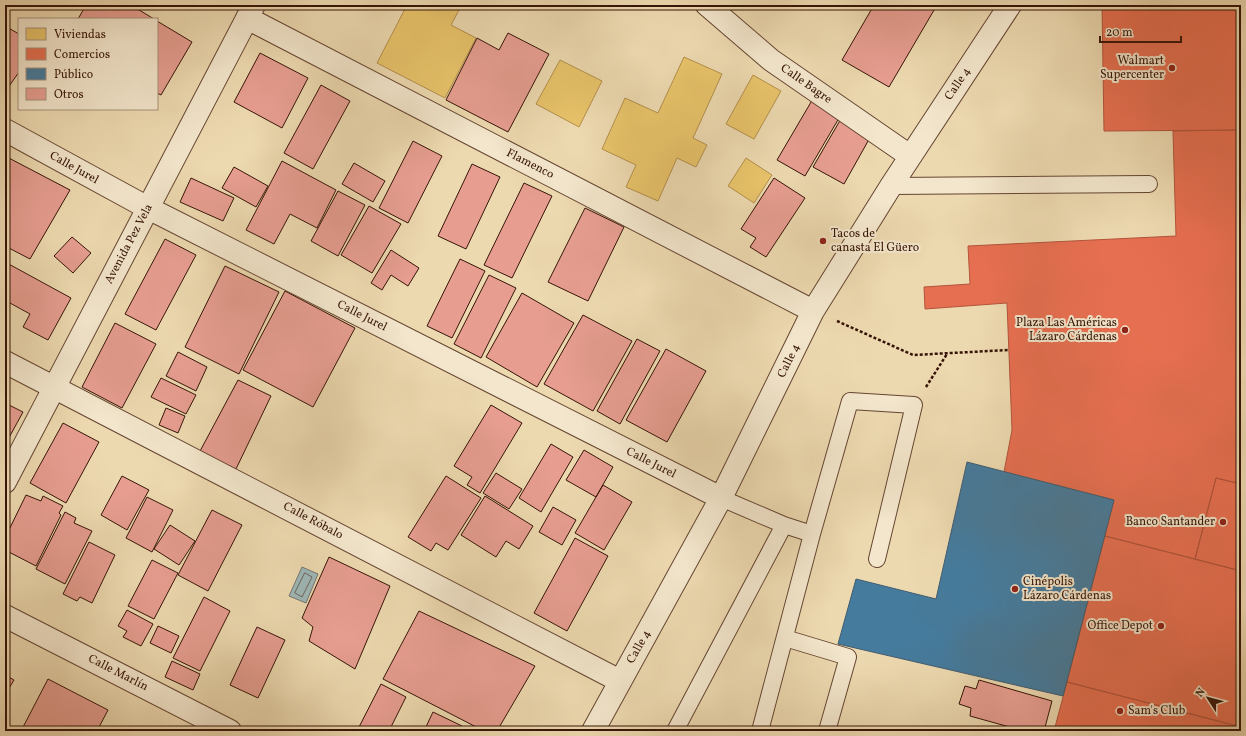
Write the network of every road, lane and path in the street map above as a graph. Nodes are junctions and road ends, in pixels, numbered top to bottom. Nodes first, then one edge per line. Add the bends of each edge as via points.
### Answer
1 (707, 5) edge
2 (1010, 5) edge
3 (251, 11) edge
4 (5, 130) edge
5 (910, 156) junction
6 (1149, 184) dead end
7 (890, 186) junction
8 (148, 208) junction
9 (814, 311) junction
10 (1009, 350) dead end
11 (948, 354) junction
12 (5, 362) edge
13 (55, 387) junction
14 (914, 405) junction
15 (5, 482) edge
16 (721, 498) junction
17 (784, 525) junction
18 (812, 534) junction
19 (877, 559) dead end
20 (5, 616) edge
21 (785, 638) junction
22 (620, 681) junction
23 (677, 729) edge
24 (230, 731) edge
25 (593, 731) edge
26 (760, 731) edge
27 (827, 731) edge

1 - 5 street, Calle Bagre via 771,60
2 - 5 street, Calle 4
3 - 8 street, Avenida Pez Vela
3 - 9 street, Flamenco
4 - 8 street, Calle Jurel
5 - 7 street, Calle 4
6 - 7 lane
7 - 9 street, Calle 4
8 - 13 street, Avenida Pez Vela
8 - 16 street, Calle Jurel
9 - 11 path via 913,355
9 - 16 street, Calle 4
10 - 11 path
11 - 14 path
12 - 13 street, Calle Róbalo
13 - 15 street, Avenida Pez Vela
13 - 22 street, Calle Róbalo
14 - 18 lane via 850,401
14 - 19 lane
16 - 17 lane
16 - 22 street, Calle 4
17 - 18 lane
17 - 23 lane
18 - 21 lane
20 - 24 street, Calle Marlín
21 - 26 lane
21 - 27 lane via 848,657
22 - 25 street, Calle 4

